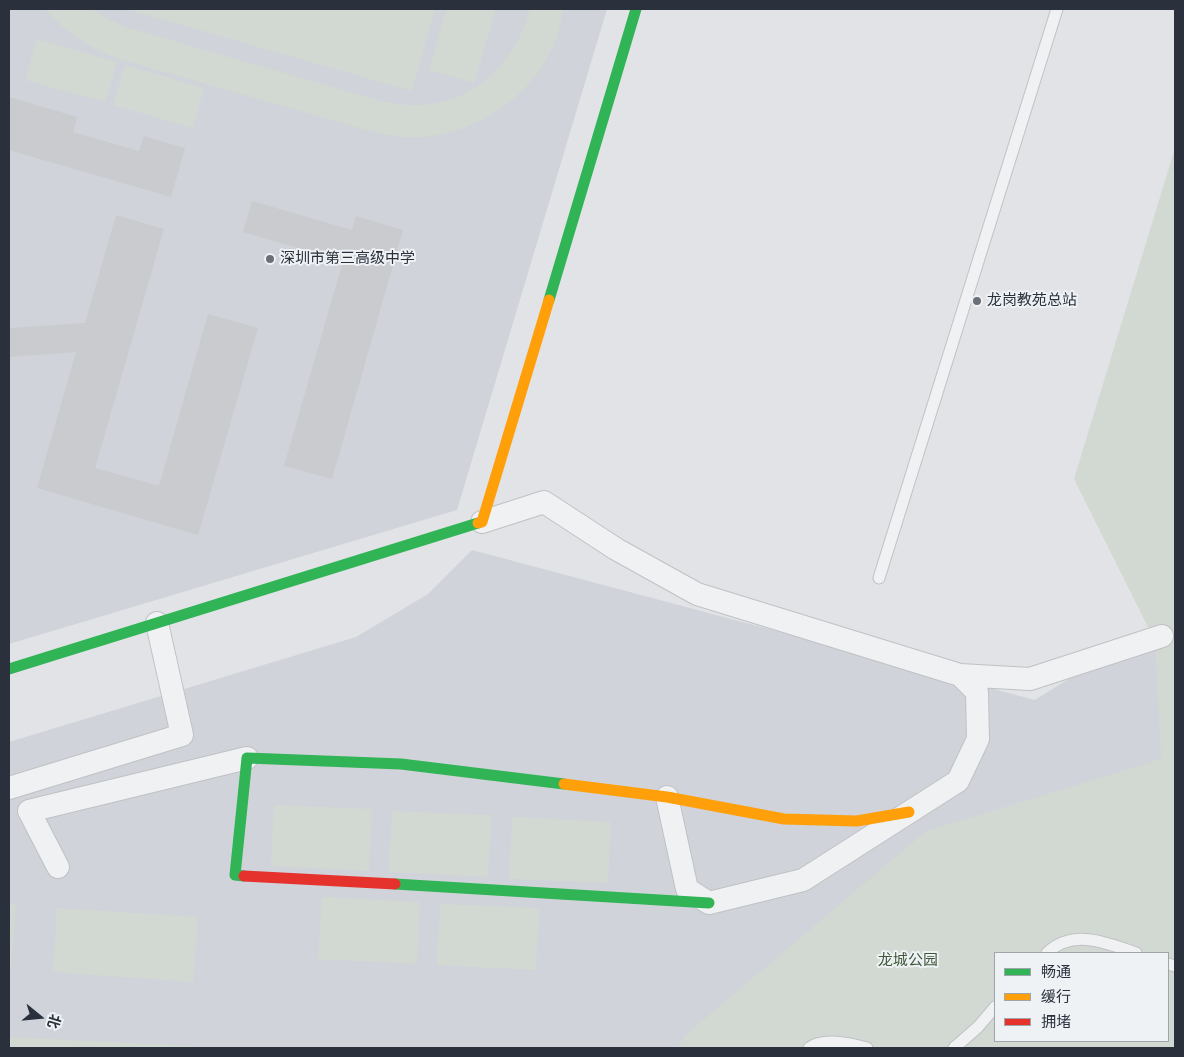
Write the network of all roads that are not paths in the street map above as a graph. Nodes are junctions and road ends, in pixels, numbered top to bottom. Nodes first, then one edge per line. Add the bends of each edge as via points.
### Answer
1 (636, 9) edge
2 (1058, 9) edge
3 (482, 522) junction
4 (879, 578) dead end
5 (157, 623) junction
6 (1162, 636) dead end
7 (9, 669) edge
8 (960, 675) junction
9 (247, 758) junction
10 (9, 788) edge
11 (667, 797) junction
12 (909, 812) junction
13 (58, 867) dead end
14 (709, 903) junction
15 (1048, 952) edge
16 (1133, 952) edge
17 (994, 1008) edge
18 (809, 1048) edge
19 (868, 1048) edge
20 (954, 1048) edge

1 - 3 street
2 - 4 lane
3 - 5 street
3 - 8 street via 544,502 616,549 697,594
5 - 7 street
5 - 10 street via 182,735
6 - 8 street via 1030,679
8 - 12 street via 977,692 978,739 958,781
9 - 11 street via 401,764
9 - 13 street via 29,811
9 - 14 street via 235,875
11 - 12 street via 784,819 857,821
11 - 14 street via 687,889
12 - 14 street via 803,880
15 - 16 lane via 1068,940 1083,939
17 - 20 lane
18 - 19 lane via 823,1043 847,1043

